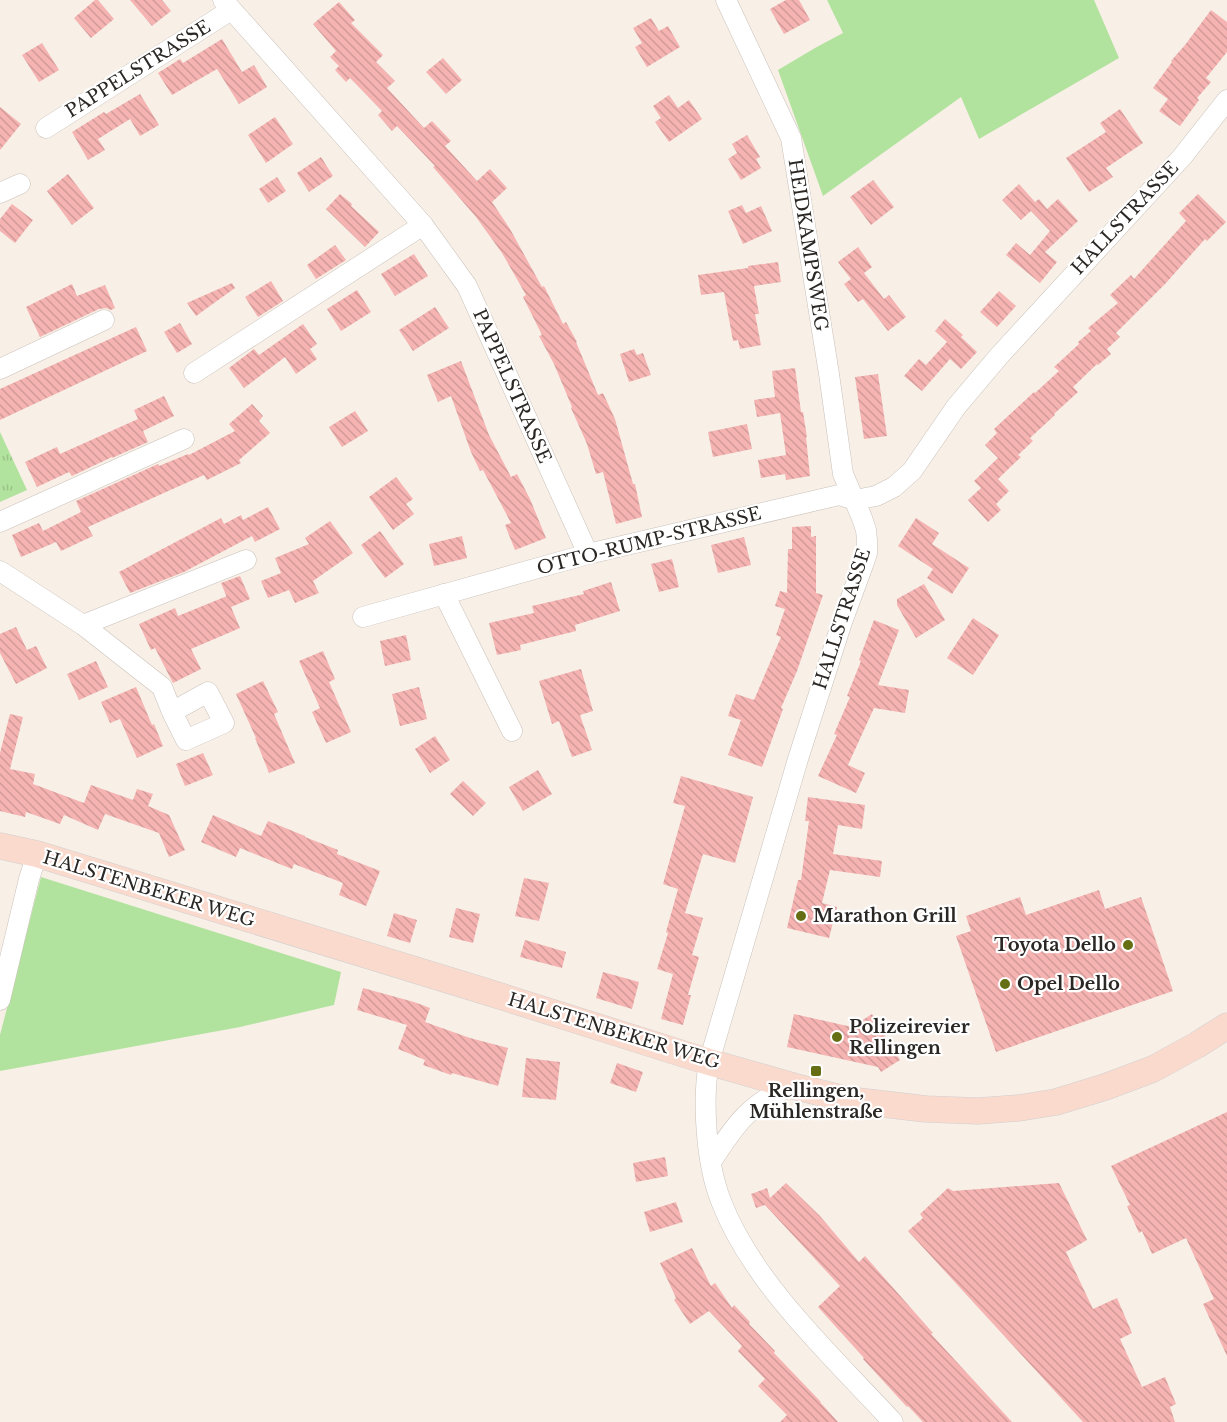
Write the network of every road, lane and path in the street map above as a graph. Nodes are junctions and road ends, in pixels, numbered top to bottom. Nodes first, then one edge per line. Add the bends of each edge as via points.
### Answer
1 (726, 0) edge
2 (227, 5) edge
3 (1227, 100) edge
4 (46, 128) dead end
5 (20, 184) dead end
6 (0, 193) edge
7 (423, 225) junction
8 (104, 320) dead end
9 (0, 369) edge
10 (194, 373) dead end
11 (184, 439) dead end
12 (855, 500) junction
13 (0, 522) edge
14 (588, 554) junction
15 (246, 560) dead end
16 (0, 571) edge
17 (444, 594) junction
18 (363, 617) dead end
19 (83, 625) junction
20 (172, 712) dead end
21 (512, 730) dead end
22 (0, 846) edge
23 (37, 854) junction
24 (0, 1000) edge
25 (1227, 1026) edge
26 (709, 1062) junction
27 (793, 1086) junction
28 (711, 1162) junction
29 (893, 1422) edge

1 - 12 street, HEIDKAMPSWEG via 791,138 843,474
2 - 4 street, PAPPELSTRASSE
2 - 7 street, PAPPELSTRASSE
3 - 12 street, HALLSTRASSE via 1182,157 999,356 956,407 912,471 883,493
5 - 6 street
7 - 10 street
7 - 14 street, PAPPELSTRASSE via 467,286
8 - 9 street
11 - 13 street
12 - 14 street, OTTO-RUMP-STRASSE via 839,495
12 - 26 street, HALLSTRASSE via 866,530 867,553 791,781
14 - 17 street, OTTO-RUMP-STRASSE
15 - 19 street
16 - 19 street
17 - 18 street, OTTO-RUMP-STRASSE
17 - 21 street
19 - 20 street via 162,687
22 - 23 main road, HALSTENBEKER WEG
23 - 24 street
23 - 26 main road, HALSTENBEKER WEG
25 - 27 main road, HALSTENBEKER WEG via 1153,1069 1056,1102 978,1111 926,1109 849,1100
26 - 27 main road, HALSTENBEKER WEG
26 - 28 street, HALLSTRASSE via 706,1118
27 - 28 street via 751,1109
28 - 29 street, HALLSTRASSE via 726,1213 766,1279

